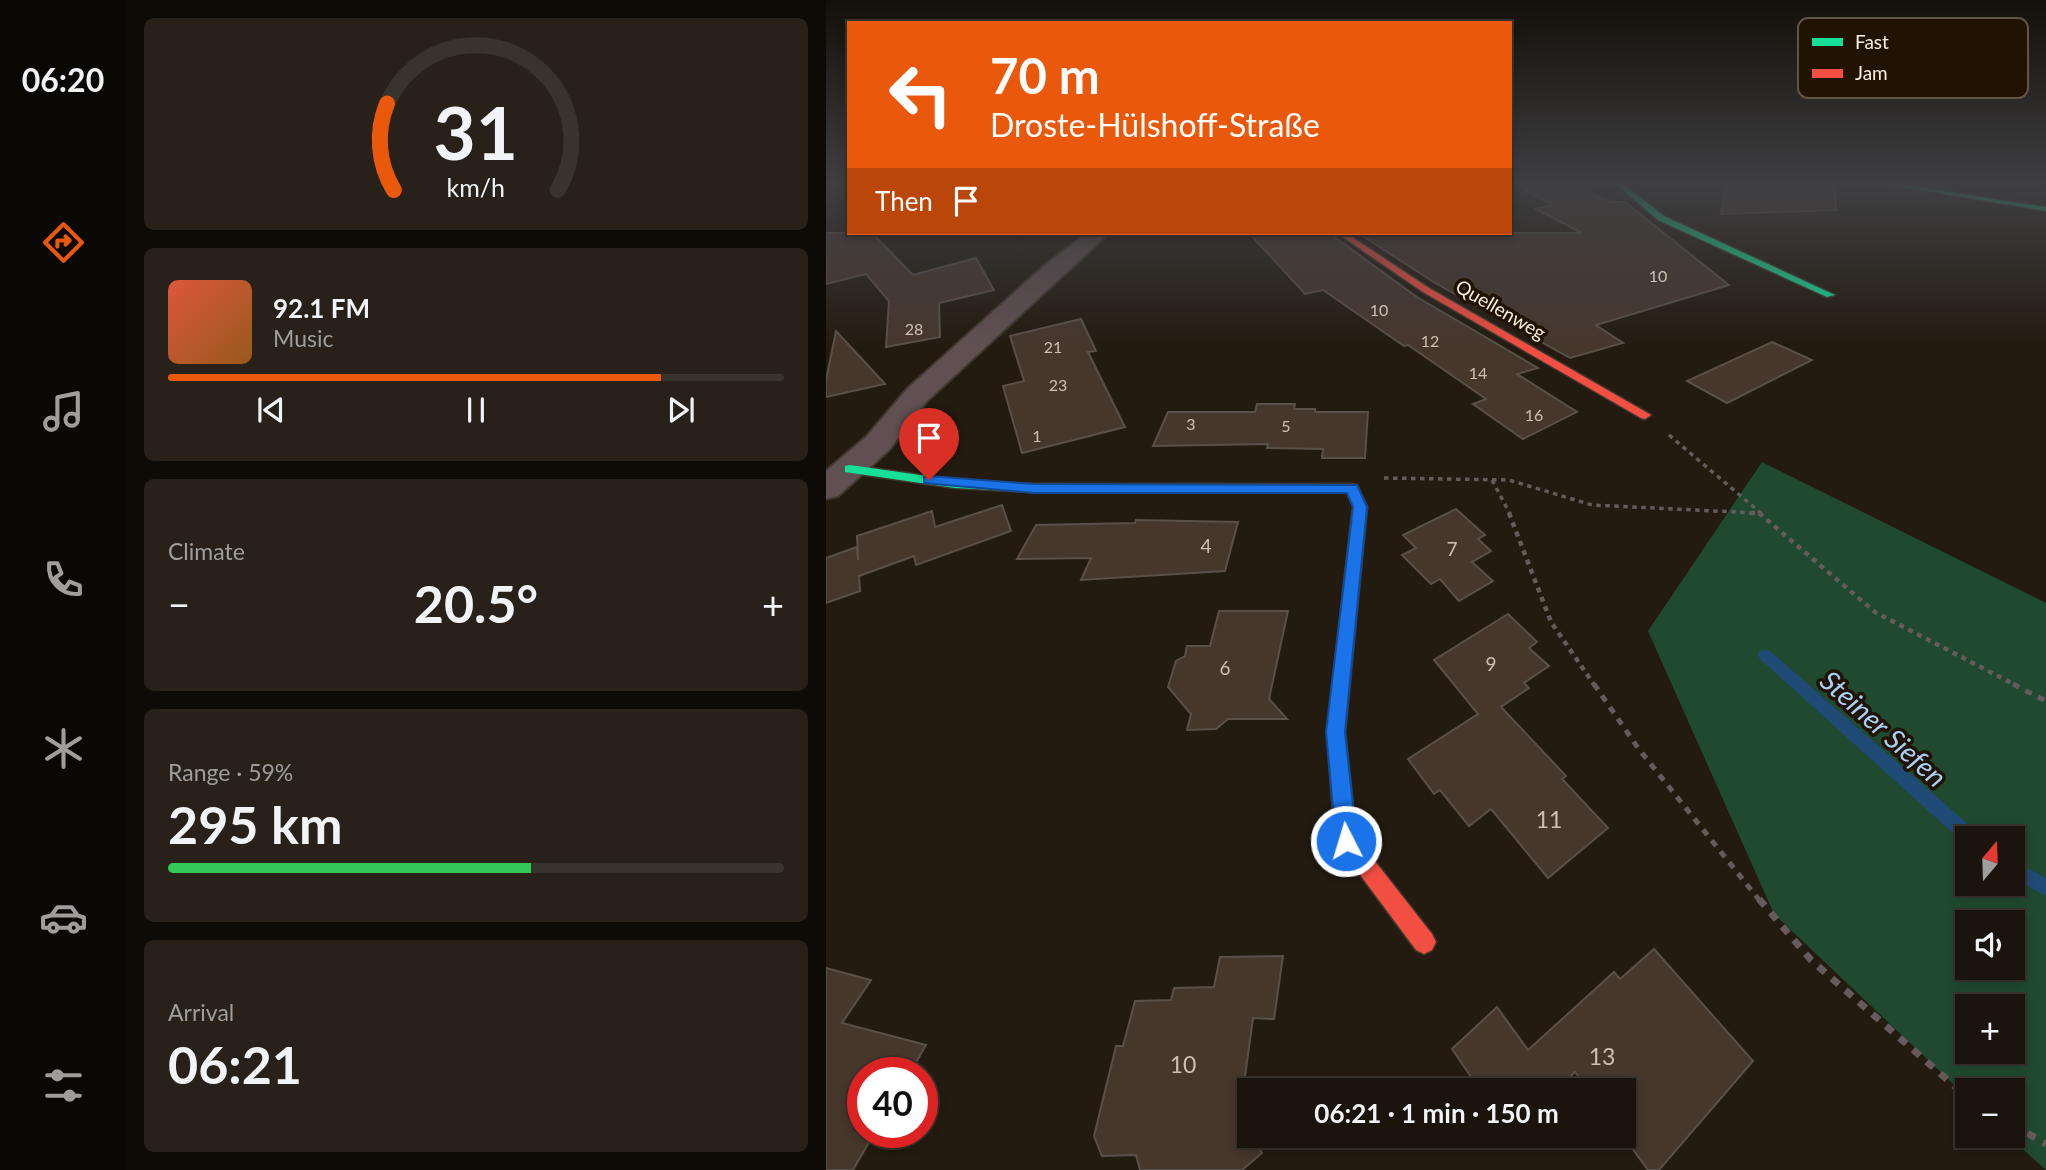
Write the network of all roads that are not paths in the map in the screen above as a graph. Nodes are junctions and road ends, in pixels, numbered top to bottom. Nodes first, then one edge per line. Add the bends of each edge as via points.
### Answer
1 (1093, 238) edge
2 (1348, 238) edge
3 (1704, 238) edge
4 (1830, 295) dead end
5 (1645, 415) road end
6 (850, 469) junction
7 (826, 488) edge
8 (1424, 942) dead end

1 - 6 street via 917,395
2 - 5 street, Quellenweg via 1426,290
3 - 4 street
6 - 7 street
6 - 8 street via 955,484 1034,488 1352,488 1360,507 1336,732 1346,841

